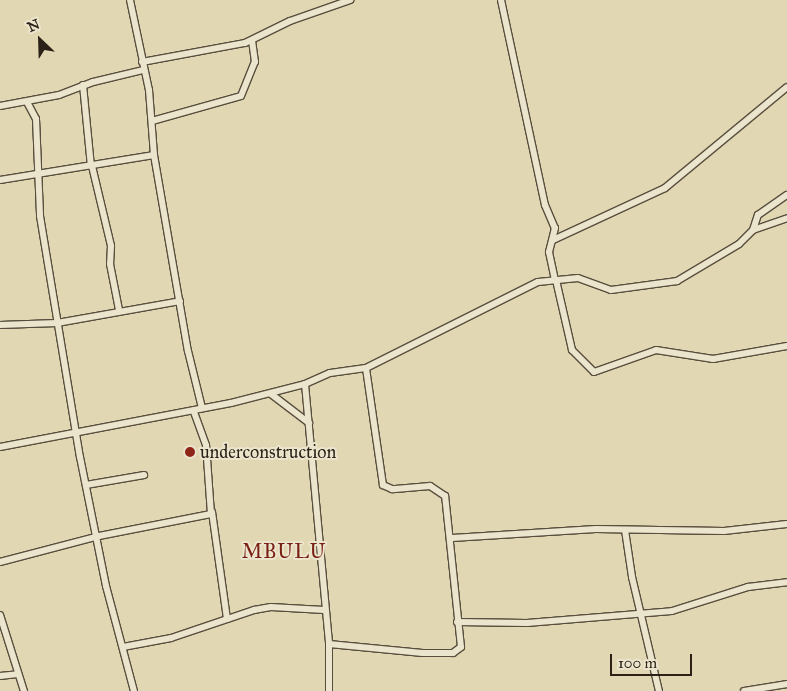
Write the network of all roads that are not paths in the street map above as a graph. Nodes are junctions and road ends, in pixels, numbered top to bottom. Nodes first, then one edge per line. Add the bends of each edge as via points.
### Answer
1 (130, 0) edge
2 (350, 0) edge
3 (501, 0) edge
4 (252, 41) junction
5 (142, 62) junction
6 (143, 70) junction
7 (83, 85) junction
8 (787, 87) edge
9 (27, 102) junction
10 (0, 106) edge
11 (152, 121) junction
12 (154, 155) junction
13 (91, 166) junction
14 (38, 173) junction
15 (0, 180) edge
16 (787, 194) edge
17 (787, 218) edge
18 (753, 230) junction
19 (553, 240) junction
20 (556, 280) junction
21 (180, 301) junction
22 (119, 310) junction
23 (57, 323) junction
24 (0, 325) edge
25 (787, 346) edge
26 (366, 368) junction
27 (304, 384) junction
28 (271, 394) junction
29 (202, 408) junction
30 (193, 410) junction
31 (309, 423) junction
32 (77, 435) junction
33 (0, 446) edge
34 (144, 475) dead end
35 (86, 485) junction
36 (212, 512) junction
37 (787, 524) edge
38 (625, 530) junction
39 (98, 536) junction
40 (452, 538) junction
41 (0, 562) edge
42 (787, 582) edge
43 (324, 610) junction
44 (640, 614) junction
45 (0, 615) edge
46 (227, 619) junction
47 (457, 622) junction
48 (329, 644) junction
49 (123, 647) junction
50 (18, 674) junction
51 (0, 676) edge
52 (787, 680) edge
53 (787, 684) edge
54 (777, 686) junction
55 (24, 691) edge
56 (134, 691) edge
57 (329, 691) edge
58 (659, 691) edge
59 (744, 691) edge

1 - 5 street
2 - 4 street via 290,21
3 - 19 street via 545,205 555,228
4 - 5 street
4 - 11 street via 255,62 241,96
5 - 6 street
6 - 7 street
6 - 11 street
7 - 9 street via 70,93
7 - 13 street
8 - 19 street via 665,188
9 - 10 street
9 - 14 street via 36,119
11 - 12 street
12 - 13 street
12 - 21 street
13 - 14 street
13 - 22 street via 110,246 110,264
14 - 15 street
14 - 23 street via 40,216
16 - 18 street via 758,215
17 - 18 street
18 - 20 street via 739,244 690,276 655,287 611,290 578,278
19 - 20 street via 549,252
20 - 25 street via 572,350 594,372 656,350 713,359
20 - 26 street via 526,286
21 - 22 street
21 - 29 street
22 - 23 street
23 - 24 street
23 - 32 street
26 - 27 street via 330,373
26 - 40 street via 383,485 392,489 427,485 441,490 448,506
27 - 28 street
27 - 31 street
28 - 29 street
28 - 31 street
29 - 30 street
30 - 32 street
30 - 36 street via 206,445
31 - 43 street
32 - 33 street
32 - 35 street
34 - 35 street
35 - 39 street
36 - 39 street
36 - 46 street
37 - 38 street via 724,531
38 - 40 street
38 - 44 street
39 - 41 street
39 - 49 street via 106,586
40 - 47 street
42 - 44 street via 748,587 686,608
43 - 46 street via 271,607
43 - 48 street
44 - 47 street via 527,623
44 - 58 street
45 - 50 street
46 - 49 street via 138,647
47 - 48 street via 461,647 453,653
48 - 57 street
49 - 56 street
50 - 51 street
50 - 55 street
52 - 54 street
53 - 54 street
54 - 59 street

